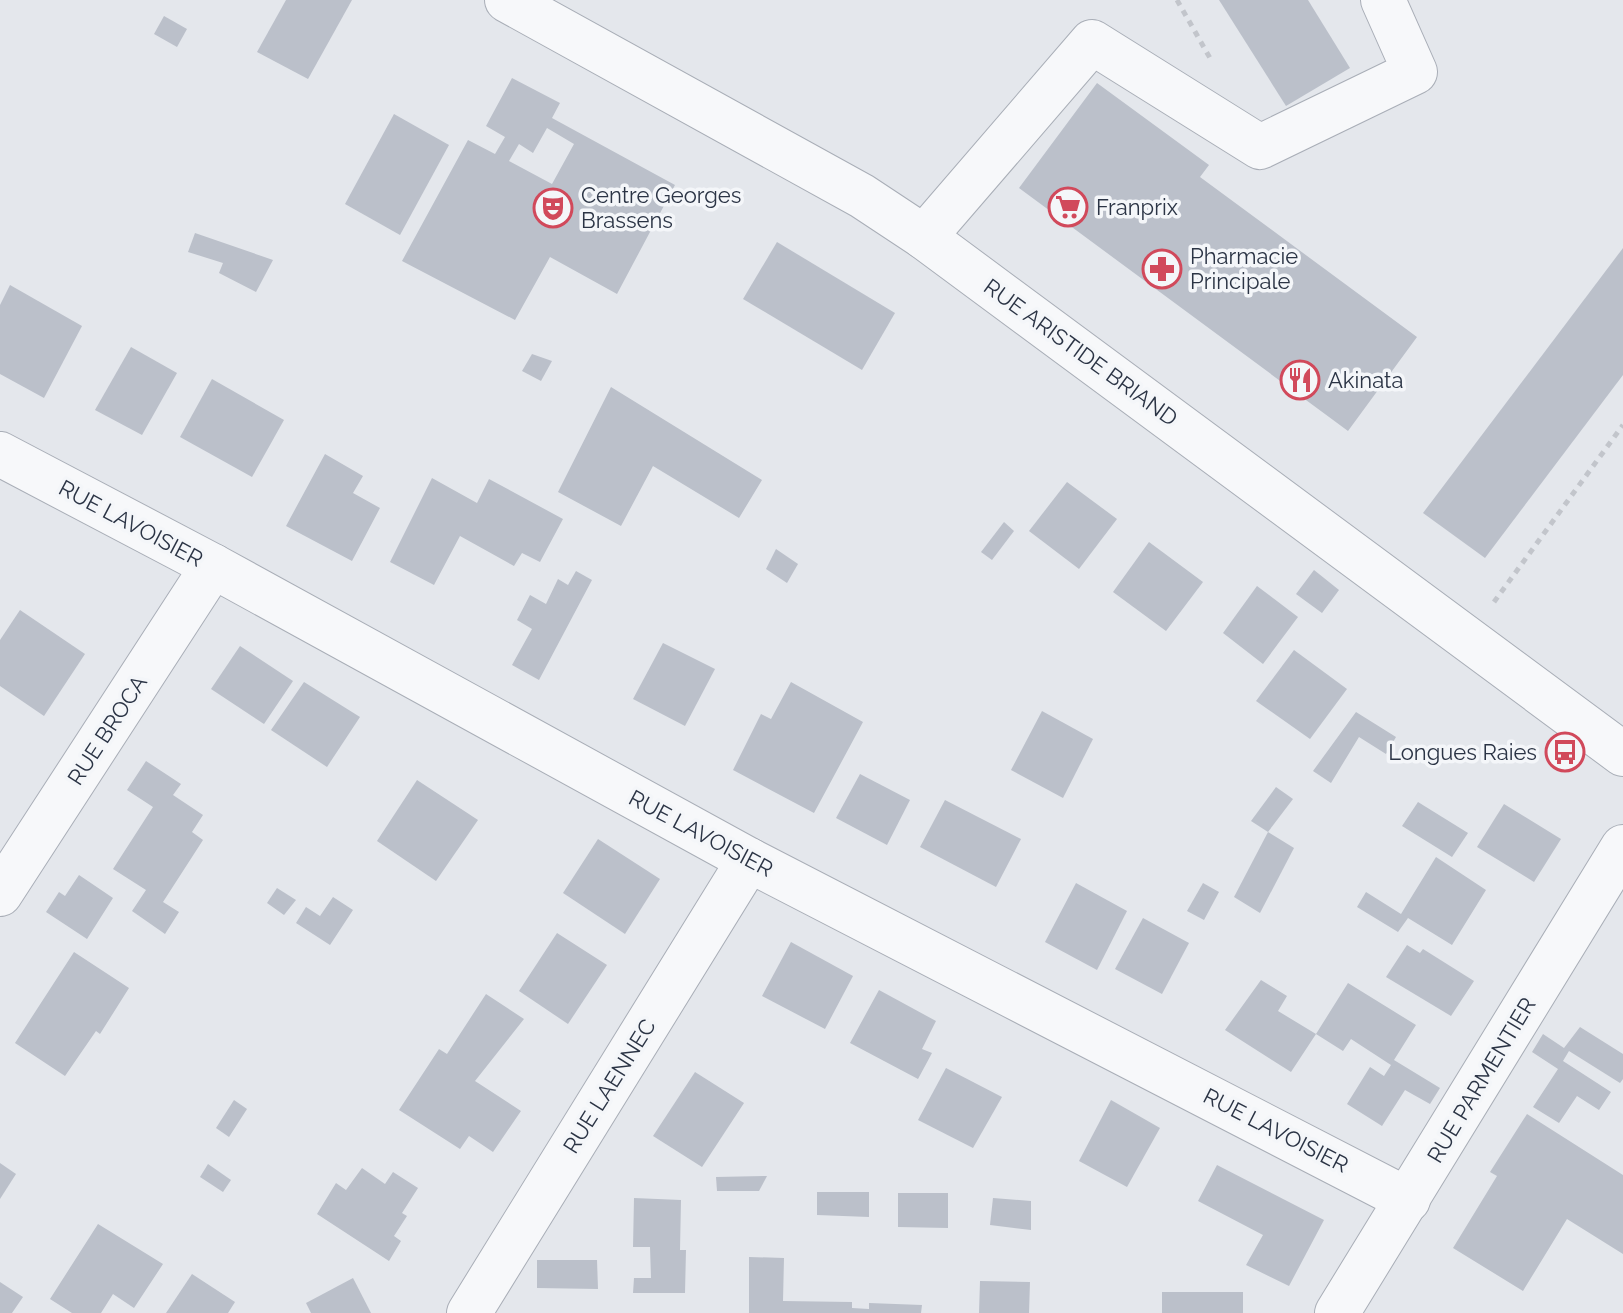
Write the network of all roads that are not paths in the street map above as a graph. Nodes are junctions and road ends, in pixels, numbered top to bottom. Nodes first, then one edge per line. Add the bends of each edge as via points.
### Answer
1 (507, 0) edge
2 (1383, 0) edge
3 (924, 237) junction
4 (0, 454) edge
5 (213, 566) junction
6 (1623, 754) edge
7 (1623, 847) edge
8 (749, 860) junction
9 (0, 894) edge
10 (1408, 1200) junction
11 (469, 1313) edge
12 (1337, 1313) edge

1 - 3 street, RUE ARISTIDE BRIAND via 862,196
2 - 3 street via 1415,72 1260,147 1092,42
3 - 6 street, RUE ARISTIDE BRIAND
4 - 5 street, RUE LAVOISIER
5 - 8 street, RUE LAVOISIER
5 - 9 street, RUE BROCA
7 - 10 street, RUE PARMENTIER
8 - 10 street, RUE LAVOISIER
8 - 11 street, RUE LAENNEC
10 - 12 street, RUE PARMENTIER

